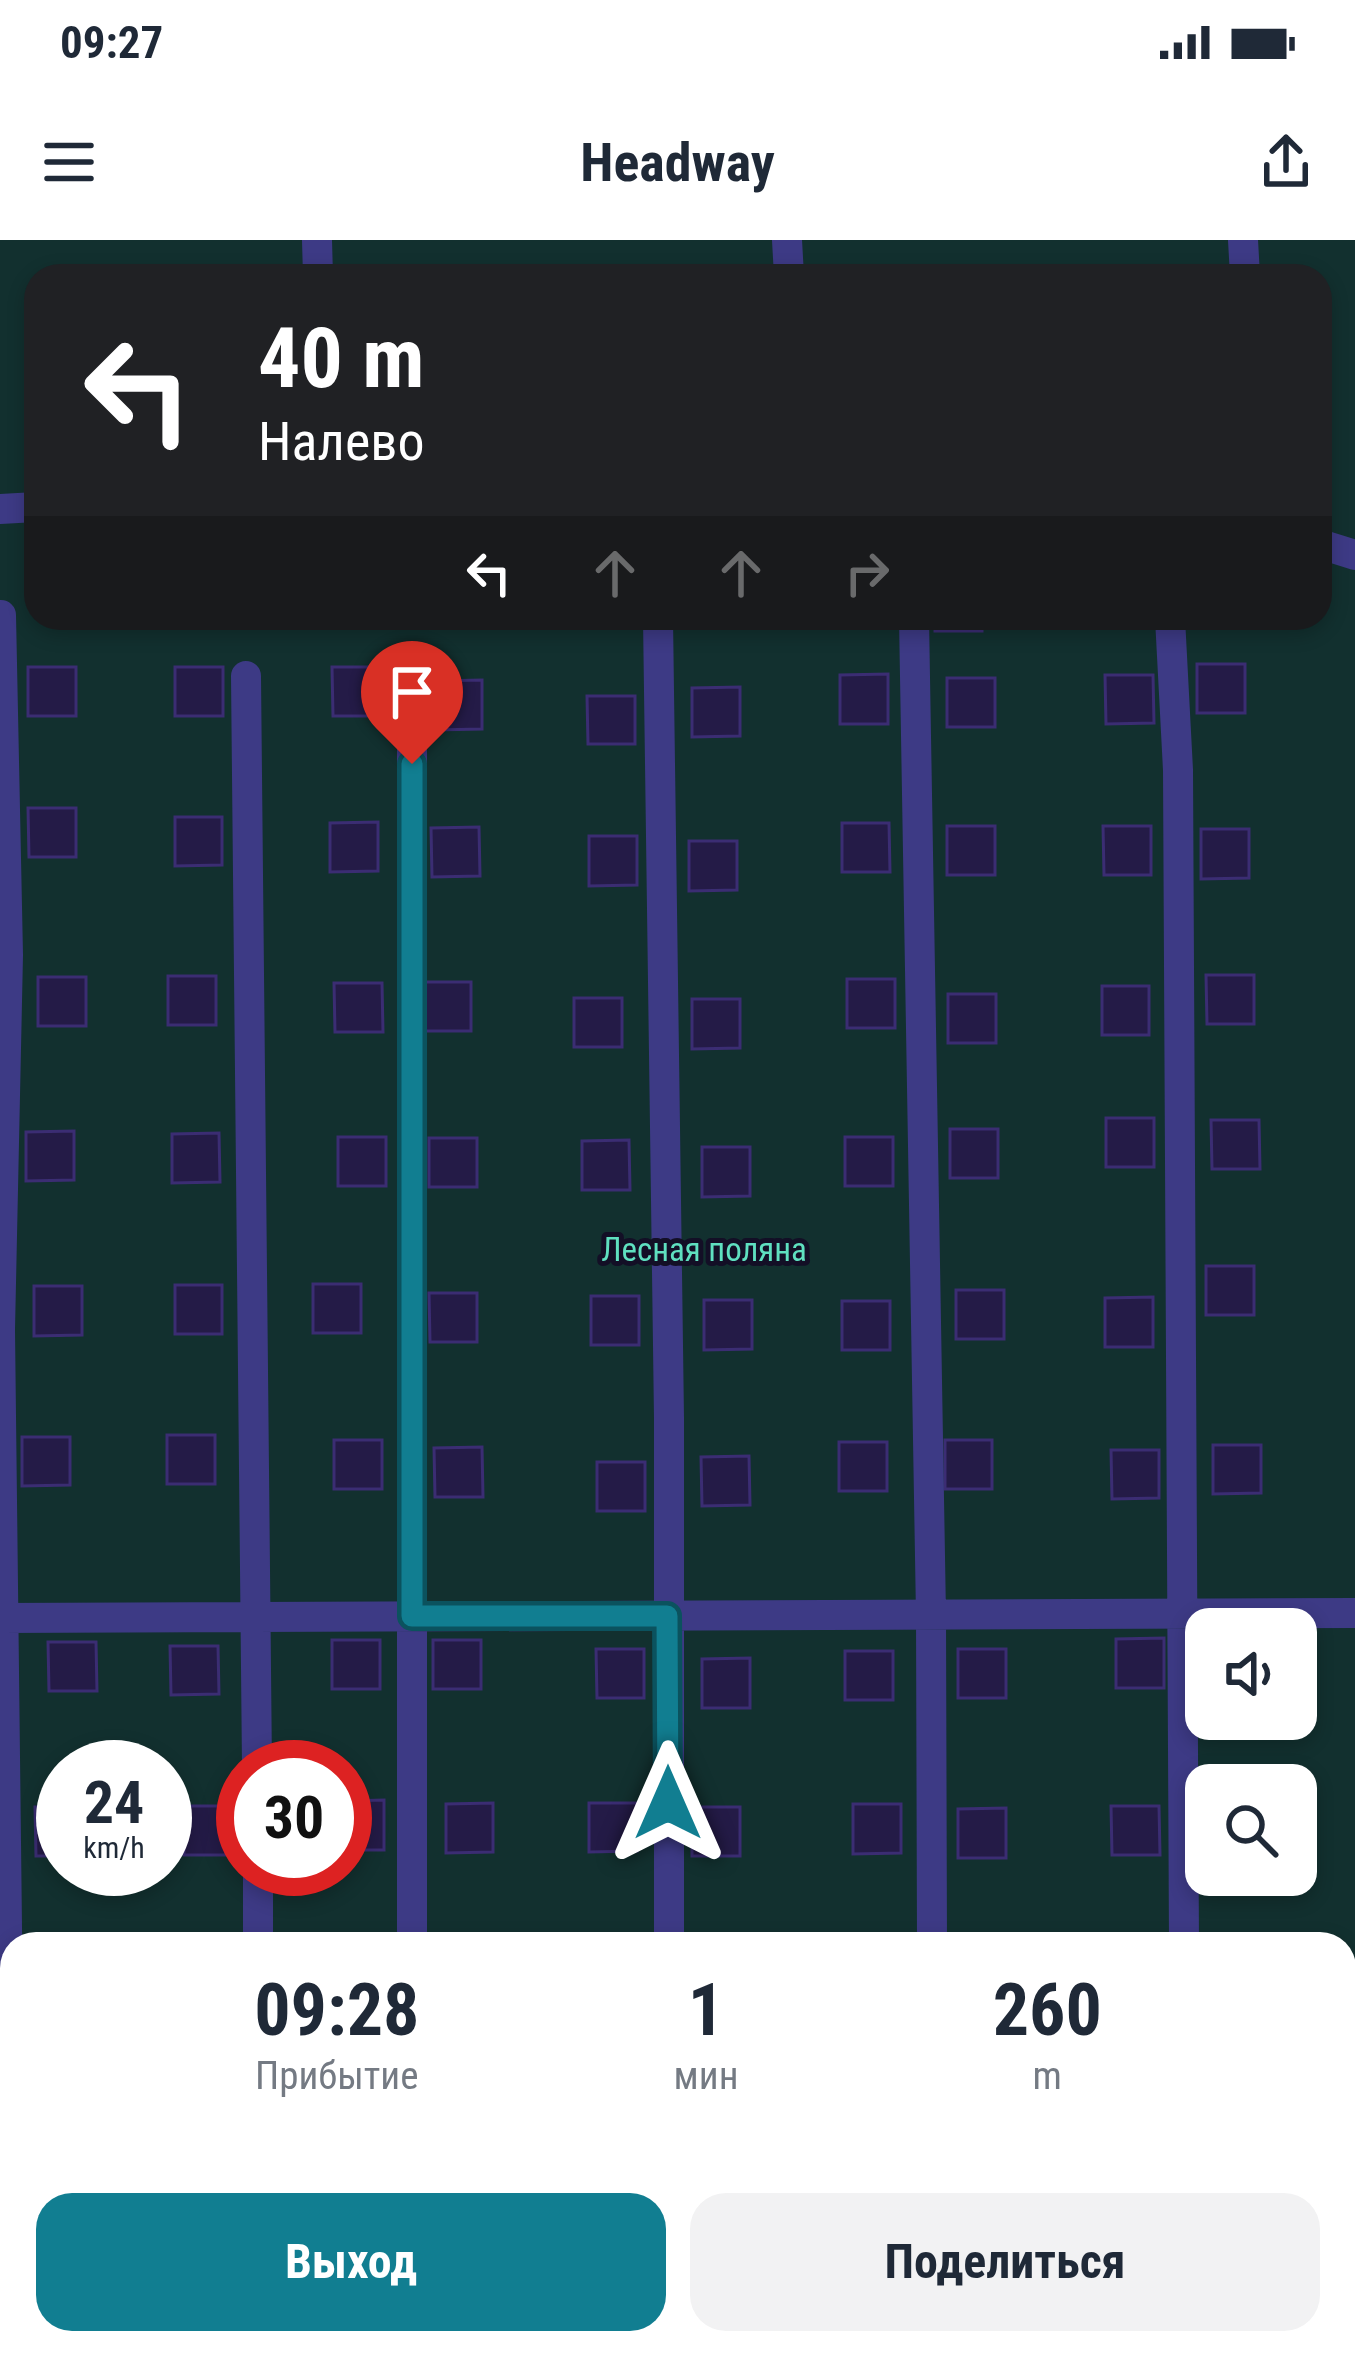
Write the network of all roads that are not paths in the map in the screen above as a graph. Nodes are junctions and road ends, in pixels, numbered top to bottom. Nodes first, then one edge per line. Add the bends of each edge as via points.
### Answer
1 (2, 615) edge
2 (658, 630) edge
3 (914, 630) edge
4 (1170, 630) edge
5 (246, 676) dead end
6 (412, 717) dead end
7 (1183, 1613) junction
8 (1355, 1613) edge
9 (931, 1615) junction
10 (412, 1616) junction
11 (667, 1616) junction
12 (255, 1617) junction
13 (2, 1618) edge
14 (256, 1740) edge
15 (258, 1896) edge
16 (6, 1932) edge
17 (258, 1932) edge
18 (412, 1932) edge
19 (669, 1932) edge
20 (932, 1932) edge
21 (1184, 1932) edge

1 - 13 street
2 - 11 street
3 - 9 street
4 - 7 street via 1178,770
5 - 12 street
6 - 10 street
7 - 8 street
7 - 9 street
7 - 21 street
9 - 11 street
9 - 20 street
10 - 11 street
10 - 12 street
10 - 18 street
11 - 19 street
12 - 13 street
12 - 14 street
13 - 16 street
15 - 17 street

